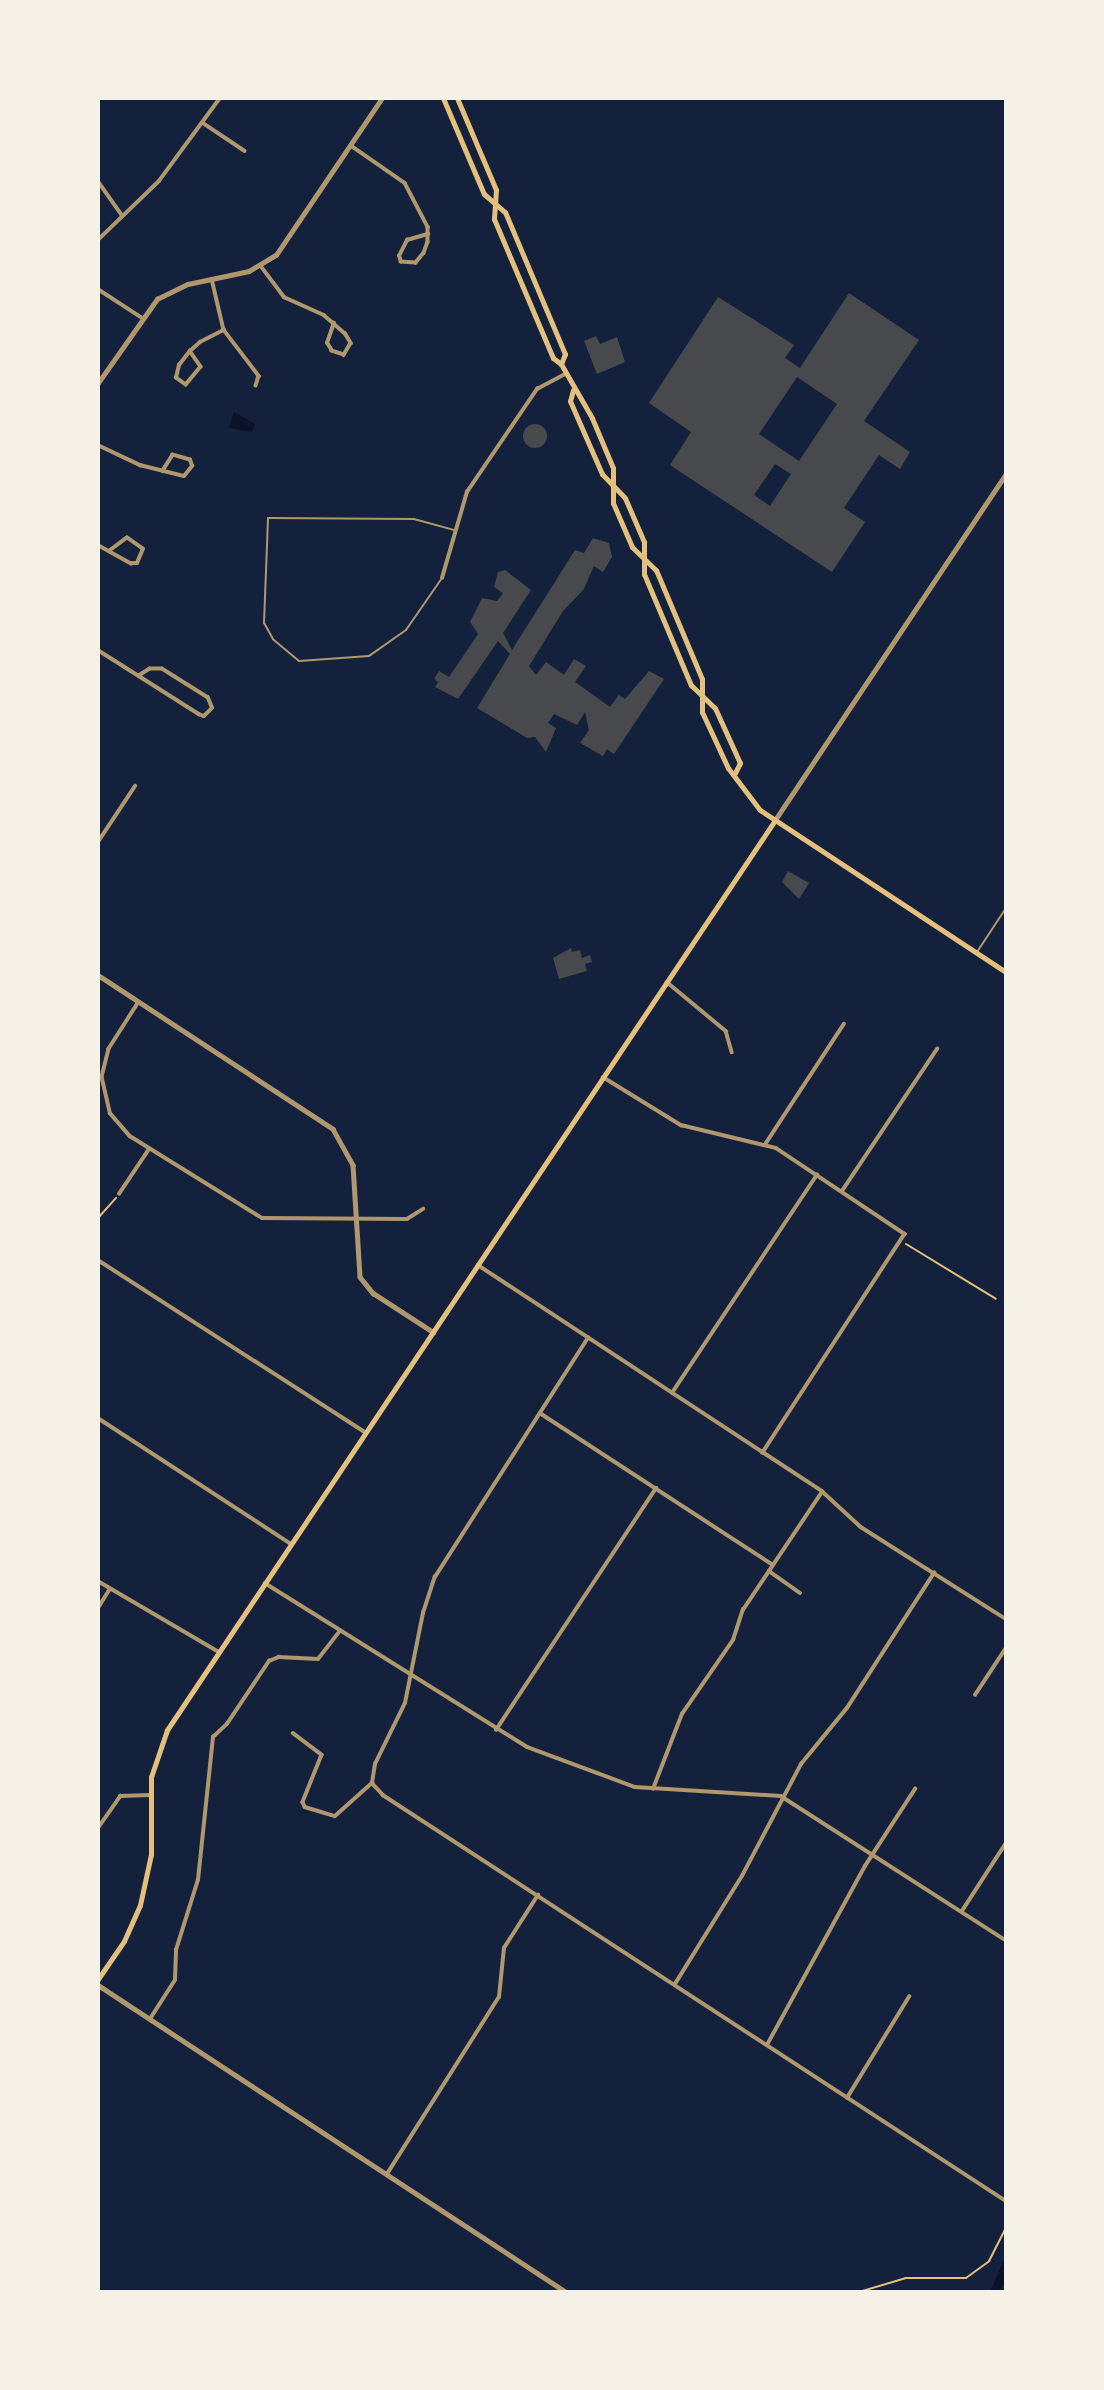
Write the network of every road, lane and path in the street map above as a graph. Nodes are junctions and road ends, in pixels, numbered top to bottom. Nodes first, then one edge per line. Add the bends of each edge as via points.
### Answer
1 (220, 98) edge
2 (382, 98) edge
3 (443, 98) edge
4 (457, 98) edge
5 (203, 123) junction
6 (353, 147) junction
7 (245, 151) dead end
8 (98, 181) edge
9 (495, 203) junction
10 (122, 215) junction
11 (428, 234) junction
12 (98, 240) edge
13 (261, 266) junction
14 (212, 278) junction
15 (522, 284) junction
16 (537, 288) junction
17 (98, 289) edge
18 (141, 317) junction
19 (334, 323) junction
20 (224, 330) junction
21 (190, 351) junction
22 (561, 364) junction
23 (566, 374) junction
24 (98, 383) edge
25 (256, 386) dead end
26 (573, 390) junction
27 (98, 444) edge
28 (163, 471) junction
29 (1006, 473) edge
30 (611, 485) junction
31 (454, 530) junction
32 (98, 545) edge
33 (110, 551) junction
34 (645, 562) junction
35 (442, 578) joint
36 (98, 650) edge
37 (139, 676) junction
38 (701, 695) junction
39 (734, 775) junction
40 (135, 786) dead end
41 (775, 820) junction
42 (98, 842) edge
43 (1006, 908) edge
44 (976, 952) junction
45 (1006, 972) edge
46 (98, 975) edge
47 (667, 982) junction
48 (139, 1002) junction
49 (844, 1024) dead end
50 (937, 1049) dead end
51 (732, 1052) dead end
52 (603, 1077) junction
53 (766, 1143) junction
54 (149, 1148) junction
55 (817, 1175) junction
56 (842, 1191) junction
57 (119, 1194) joint
58 (423, 1209) dead end
59 (98, 1218) edge
60 (355, 1220) junction
61 (902, 1242) junction
62 (98, 1261) edge
63 (478, 1265) junction
64 (996, 1299) dead end
65 (433, 1332) junction
66 (588, 1338) junction
67 (671, 1392) junction
68 (540, 1412) junction
69 (98, 1418) edge
70 (366, 1433) junction
71 (763, 1452) junction
72 (656, 1488) junction
73 (822, 1491) junction
74 (292, 1544) junction
75 (773, 1565) junction
76 (769, 1571) junction
77 (934, 1573) junction
78 (98, 1581) edge
79 (265, 1583) junction
80 (110, 1589) junction
81 (800, 1592) dead end
82 (98, 1608) edge
83 (1006, 1619) edge
84 (340, 1632) junction
85 (1006, 1648) edge
86 (219, 1652) junction
87 (411, 1676) junction
88 (975, 1695) dead end
89 (496, 1730) junction
90 (293, 1733) dead end
91 (372, 1783) junction
92 (653, 1789) junction
93 (915, 1789) dead end
94 (150, 1795) junction
95 (781, 1796) junction
96 (98, 1828) edge
97 (1006, 1843) edge
98 (873, 1854) junction
99 (538, 1895) junction
100 (962, 1911) junction
101 (1004, 1940) dead end
102 (98, 1979) edge
103 (675, 1984) junction
104 (98, 1985) edge
105 (909, 1997) dead end
106 (150, 2020) junction
107 (767, 2045) junction
108 (847, 2098) junction
109 (387, 2174) junction
110 (1006, 2201) edge
111 (1006, 2228) edge
112 (566, 2292) edge
113 (859, 2292) edge

1 - 5 street
2 - 6 street
3 - 9 main road via 484,194
4 - 9 main road via 496,190
5 - 7 street
5 - 10 street via 159,181
6 - 11 street via 405,183
6 - 13 street via 286,243
8 - 10 street
9 - 15 main road via 494,219
9 - 16 main road via 505,212
10 - 12 street
11 - 11 street via 424,253 416,262 401,262 399,256 407,240
13 - 14 street
13 - 19 street via 284,297
14 - 18 street via 168,292
14 - 20 street
15 - 16 main road
15 - 22 main road via 553,358
16 - 22 main road via 565,354
17 - 18 street
18 - 24 street
19 - 19 street via 327,342 332,351 344,355 351,344
20 - 21 street
20 - 25 street via 259,376
21 - 21 street via 201,367 186,385 175,372
22 - 23 main road
23 - 26 main road
23 - 31 street via 537,389 464,496
26 - 30 main road via 570,401
26 - 30 main road via 583,396 613,468
27 - 28 street via 123,459
28 - 28 street via 173,455 190,460 192,466 184,476
29 - 41 street
30 - 34 main road via 613,503 632,547
30 - 34 main road via 628,504 644,542
31 - 35 street
31 - 35 lane via 411,519 268,518 264,623 273,639 299,661 369,656 406,630
32 - 33 street
33 - 33 street via 127,538 143,549 137,563
34 - 38 main road via 644,574 691,685
34 - 38 main road via 656,570 702,679
36 - 37 street
37 - 37 street via 162,669 208,698 212,708 199,714
38 - 39 main road via 702,712
38 - 39 main road via 715,708 740,763
39 - 41 main road via 749,799
40 - 42 street
41 - 44 main road
41 - 47 main road
43 - 44 lane
44 - 45 main road
46 - 48 street
47 - 51 street via 726,1031
47 - 52 main road
48 - 54 street via 106,1055 102,1085 114,1120
48 - 60 street via 333,1129 353,1165
49 - 53 street
50 - 56 street
52 - 53 street via 681,1125
52 - 63 main road
53 - 55 street
54 - 57 street
54 - 60 street via 257,1217
55 - 56 street
55 - 67 street
56 - 61 street via 905,1234
57 - 59 path
58 - 60 street via 407,1219
60 - 65 street via 356,1267 363,1282
61 - 64 path
61 - 71 street
62 - 70 street
63 - 65 main road
63 - 66 street
65 - 70 main road
66 - 67 street
66 - 68 street
67 - 71 street
68 - 72 street
68 - 87 street via 435,1577
69 - 74 street
70 - 74 main road
71 - 73 street
72 - 75 street
72 - 89 street
73 - 75 street
73 - 77 street via 856,1523
74 - 79 main road
75 - 76 street
76 - 81 street
76 - 92 street via 741,1613 733,1640 682,1714
77 - 83 street
77 - 95 street via 847,1708
78 - 80 street
79 - 84 street
79 - 86 main road
80 - 82 street
80 - 86 street
84 - 87 street
84 - 106 street via 318,1659 279,1657 269,1661 227,1724 213,1737 198,1880 176,1950 175,1980
85 - 88 street
86 - 94 main road via 160,1743
87 - 89 street
87 - 91 street via 401,1713 375,1764
89 - 92 street via 597,1777
90 - 91 street via 321,1753 302,1804 327,1817 340,1813
91 - 99 street via 383,1795
92 - 95 street
93 - 98 street
94 - 96 street via 120,1796
94 - 102 main road via 151,1854 140,1905 124,1941
95 - 98 street
95 - 103 street via 742,1876
97 - 100 street
98 - 100 street
98 - 107 street
99 - 103 street
99 - 109 street via 504,1948 499,1997
100 - 101 street
103 - 107 street
104 - 106 street
105 - 108 street
106 - 109 street
107 - 108 street
108 - 110 street
109 - 112 street
111 - 113 path via 989,2262 966,2278 906,2278

